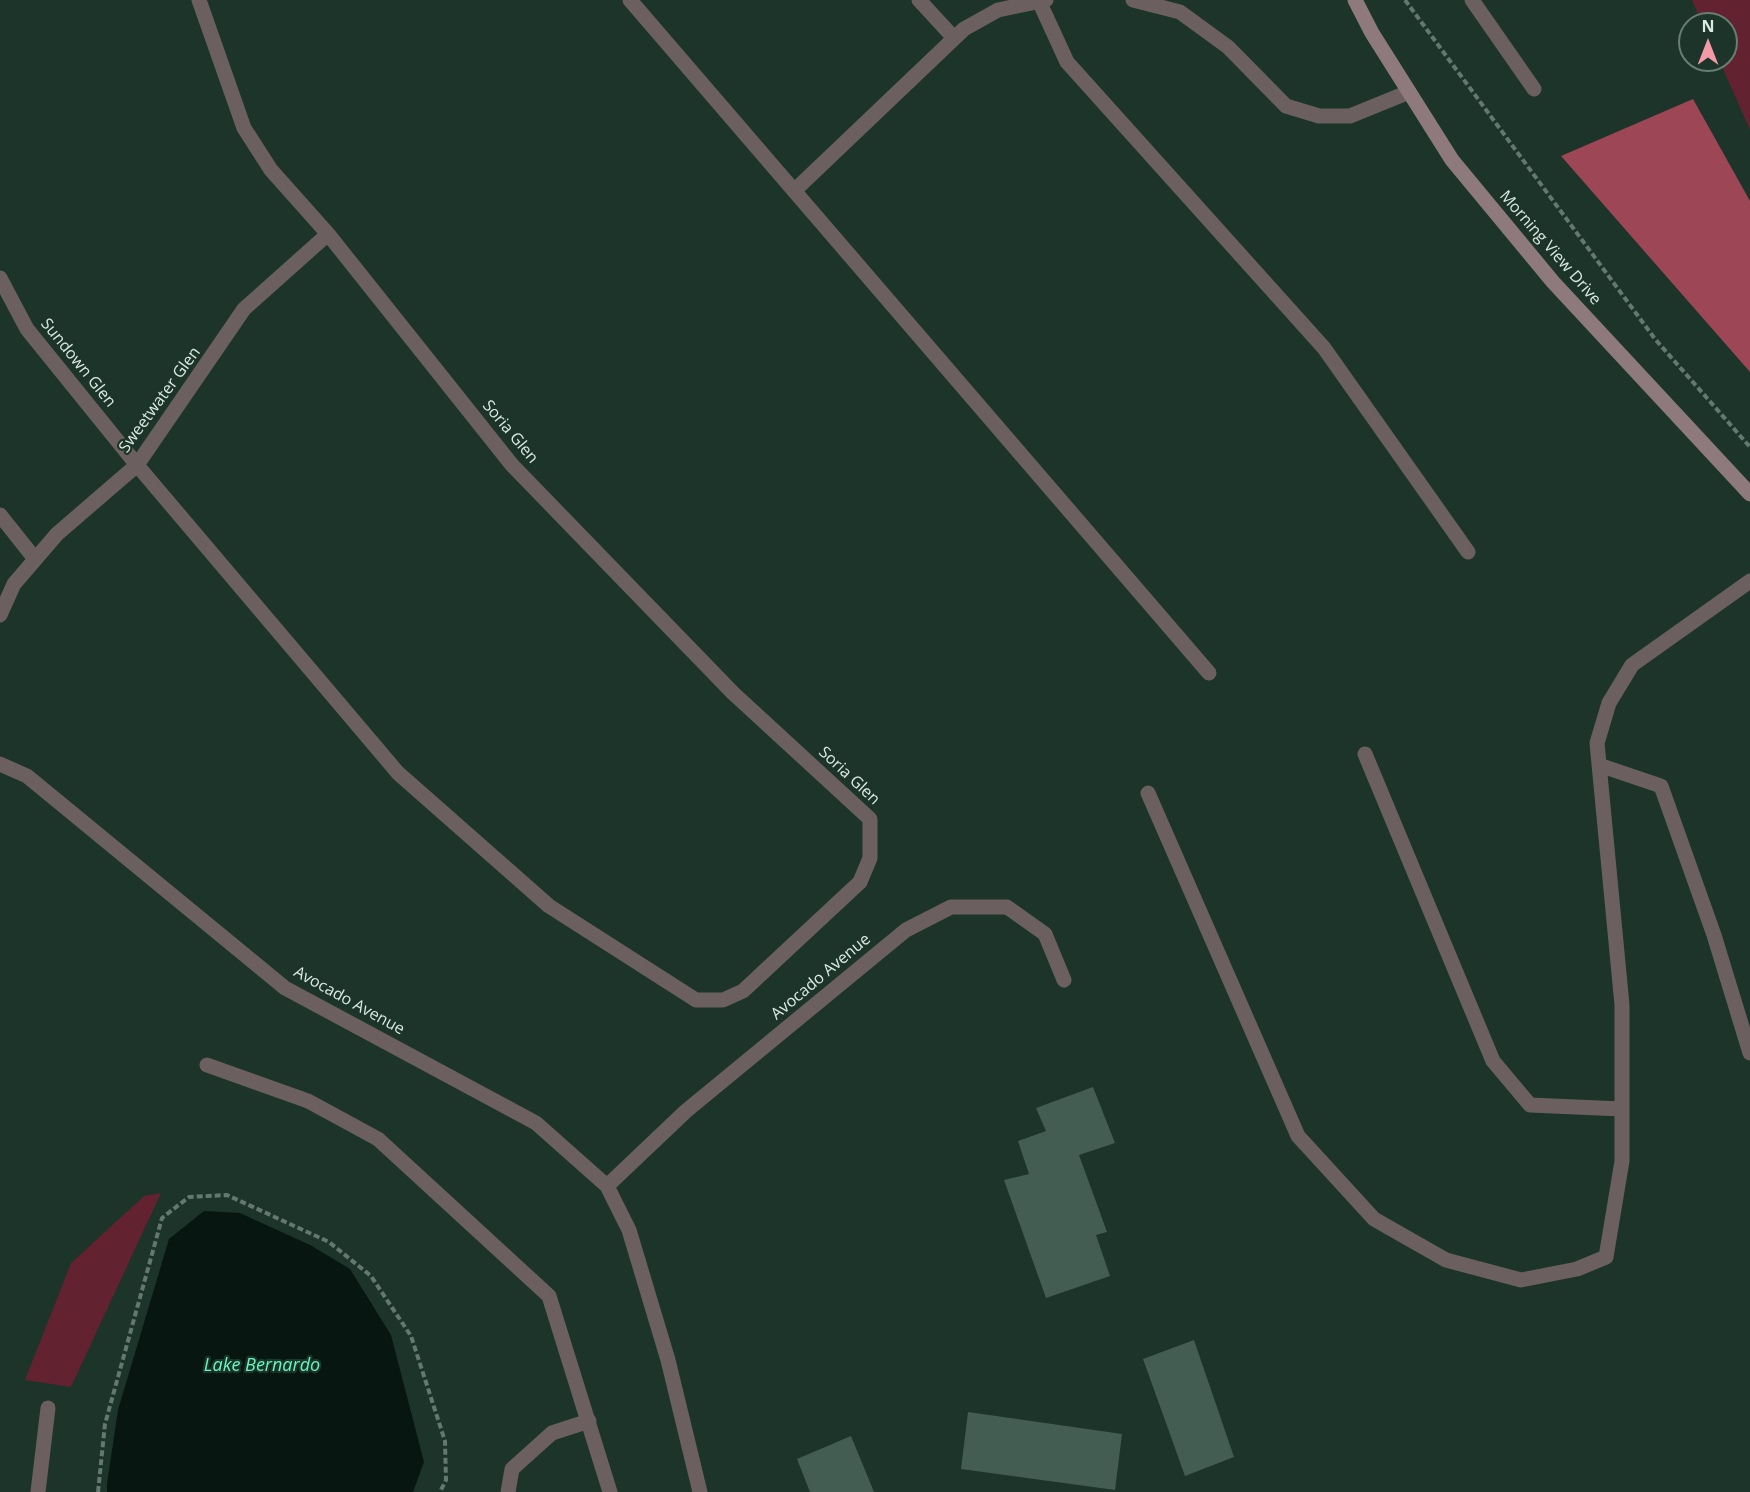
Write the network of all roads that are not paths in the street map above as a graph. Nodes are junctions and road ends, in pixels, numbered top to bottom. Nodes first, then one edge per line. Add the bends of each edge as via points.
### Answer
1 (199, 0) edge
2 (630, 0) edge
3 (919, 0) edge
4 (1046, 0) edge
5 (1133, 0) edge
6 (1355, 0) edge
7 (1472, 0) edge
8 (1039, 1) edge
9 (1168, 5) edge
10 (954, 38) junction
11 (1534, 89) dead end
12 (1409, 92) junction
13 (794, 191) junction
14 (328, 234) junction
15 (0, 278) edge
16 (137, 465) junction
17 (1750, 494) edge
18 (0, 515) edge
19 (1468, 552) dead end
20 (35, 559) junction
21 (1750, 581) edge
22 (0, 615) edge
23 (1209, 673) dead end
24 (1365, 753) dead end
25 (0, 764) edge
26 (1599, 765) junction
27 (1148, 793) dead end
28 (1064, 980) dead end
29 (1750, 1053) edge
30 (207, 1065) dead end
31 (1622, 1109) junction
32 (607, 1186) junction
33 (48, 1408) dead end
34 (589, 1421) junction
35 (38, 1492) edge
36 (507, 1492) edge
37 (610, 1492) edge
38 (700, 1492) edge

1 - 14 street, Soria Glen via 244,128 271,170
2 - 13 street
3 - 10 street
4 - 8 street
5 - 9 street
6 - 12 street, Morning View Drive
7 - 11 street
8 - 10 street via 998,10
8 - 19 street via 1067,62 1324,348
9 - 12 street via 1228,46 1286,106 1319,116 1350,116
10 - 13 street
12 - 17 street, Morning View Drive via 1452,160 1553,282
13 - 23 street
14 - 16 street, Sweetwater Glen via 244,309
14 - 16 street, Soria Glen via 512,465 733,693 870,819 870,858 860,882 743,991 723,1000 696,1000 549,906 398,773
15 - 16 street, Sundown Glen via 27,329
16 - 20 street, Sweetwater Glen via 57,534
18 - 20 street
20 - 22 street, Sweetwater Glen via 14,584
21 - 26 street via 1632,665 1609,703 1597,743
24 - 31 street via 1493,1060 1530,1105
25 - 32 street, Avocado Avenue via 27,776 285,988 536,1123
26 - 29 street via 1661,786 1714,935
26 - 31 street via 1622,1005
27 - 31 street via 1298,1136 1374,1219 1446,1260 1521,1280 1577,1269 1606,1257 1622,1161
28 - 32 street, Avocado Avenue via 1045,934 1007,907 951,907 906,930 686,1111
30 - 34 street via 308,1101 378,1139 549,1296
32 - 38 street, Avocado Avenue via 629,1230 668,1360
33 - 35 street
34 - 36 street via 552,1433 512,1469
34 - 37 street

